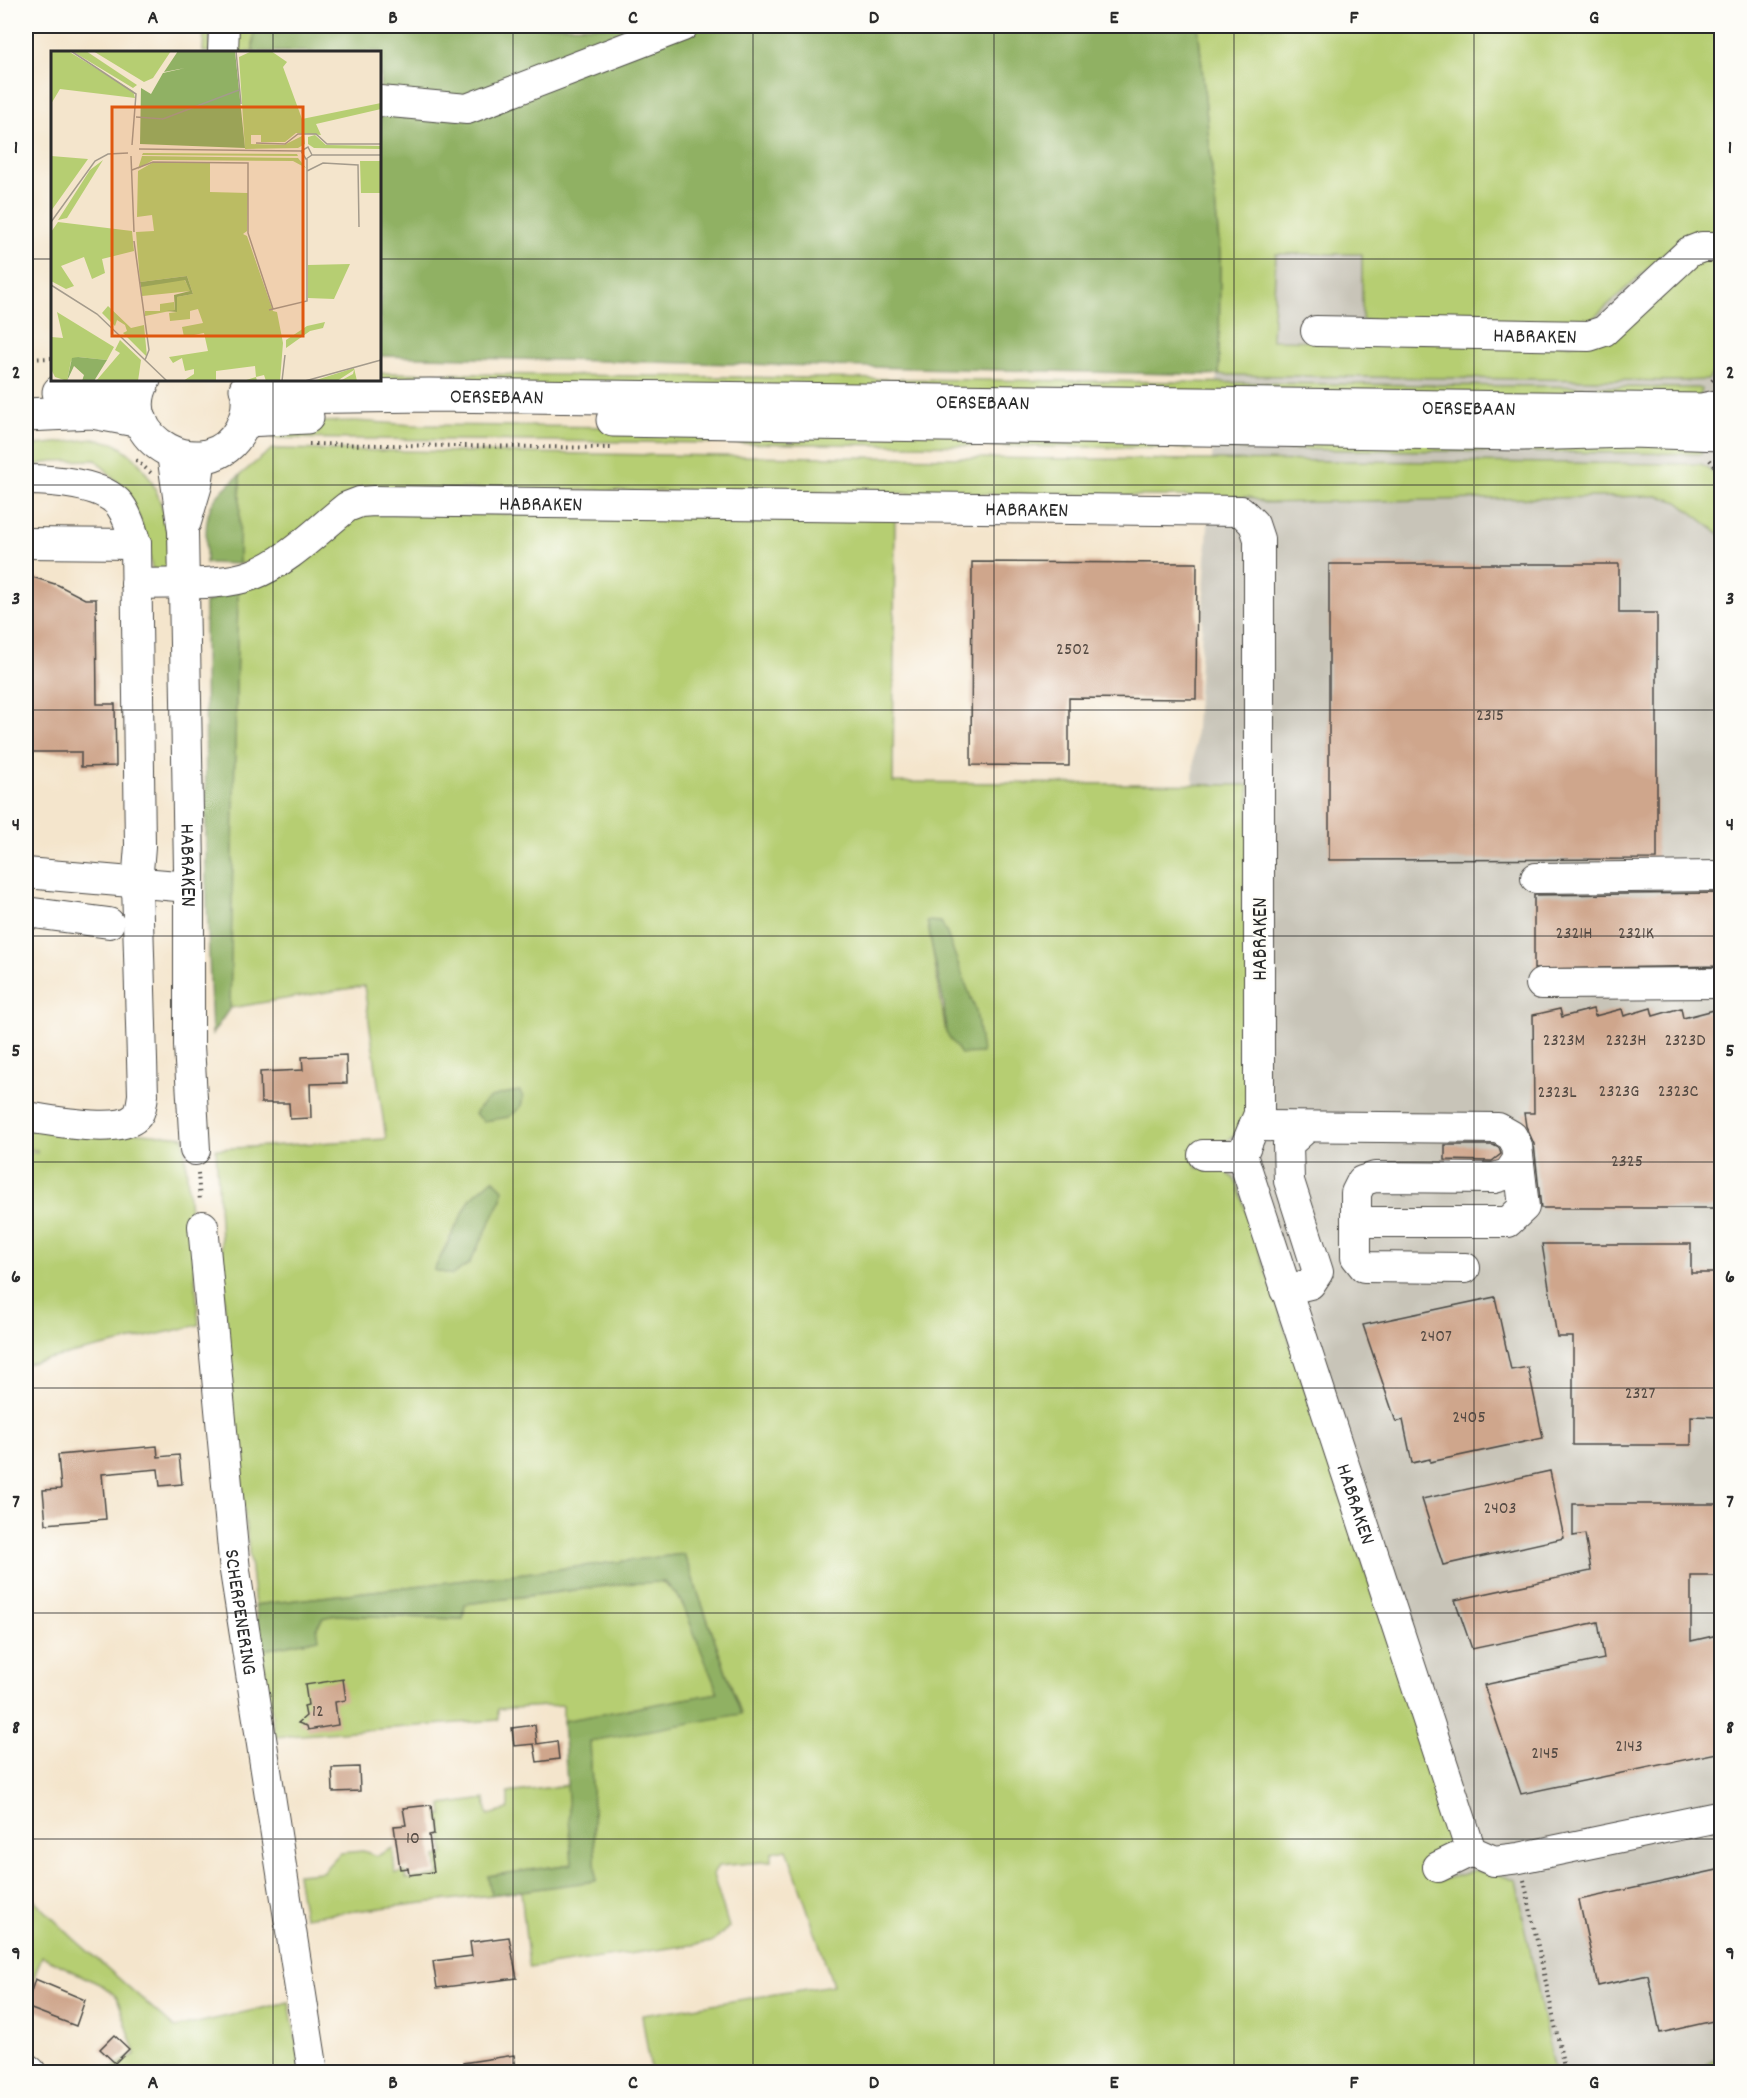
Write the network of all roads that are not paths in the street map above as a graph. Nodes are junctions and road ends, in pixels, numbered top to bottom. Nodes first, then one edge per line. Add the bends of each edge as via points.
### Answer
1 (224, 26) edge
2 (683, 26) edge
3 (223, 51) edge
4 (381, 101) edge
5 (1722, 247) edge
6 (1316, 331) dead end
7 (143, 382) edge
8 (26, 393) edge
9 (245, 396) edge
10 (1722, 406) edge
11 (26, 415) edge
12 (141, 421) junction
13 (1715, 447) edge
14 (186, 455) junction
15 (26, 480) edge
16 (26, 543) edge
17 (136, 544) junction
18 (184, 581) junction
19 (136, 584) junction
20 (26, 873) edge
21 (1722, 876) edge
22 (1536, 878) dead end
23 (137, 884) junction
24 (189, 887) junction
25 (26, 912) edge
26 (110, 923) dead end
27 (1722, 983) edge
28 (1542, 984) dead end
29 (26, 1117) edge
30 (1254, 1126) junction
31 (1307, 1127) junction
32 (195, 1149) road end
33 (1203, 1155) dead end
34 (1242, 1155) junction
35 (1518, 1161) junction
36 (1356, 1222) junction
37 (203, 1226) road end
38 (1465, 1268) dead end
39 (1285, 1290) junction
40 (1722, 1816) edge
41 (1470, 1851) junction
42 (1438, 1867) dead end
43 (26, 2068) edge
44 (31, 2073) edge
45 (313, 2073) edge

1 - 3 street
2 - 4 street via 467,109
5 - 6 street, HABRAKEN via 1689,252 1604,331 1589,336
7 - 8 main road via 87,391
7 - 12 main road via 138,409
9 - 10 main road, OERSEBAAN via 1702,410
9 - 13 main road, OERSEBAAN via 345,416 1485,434 1631,431
9 - 14 main road via 237,437 222,450
11 - 12 main road via 92,412
12 - 14 main road via 153,441
14 - 18 street, HABRAKEN
15 - 17 street via 88,486 119,503
16 - 17 street
17 - 19 street
18 - 19 street
18 - 24 street, HABRAKEN
18 - 30 street, HABRAKEN via 223,582 252,575 277,562 360,501 1241,511 1254,524 1259,539 1259,1114
19 - 23 street via 140,846
20 - 23 street
21 - 22 street
23 - 24 street
23 - 29 street via 143,1095 138,1115 128,1123 109,1126
24 - 32 street, HABRAKEN via 189,1045
25 - 26 street
27 - 28 street
30 - 31 street
30 - 34 street, HABRAKEN
31 - 35 street via 1498,1128 1512,1136
31 - 39 street via 1288,1144 1289,1181 1318,1272 1310,1284
33 - 34 street
34 - 39 street, HABRAKEN
35 - 36 street via 1508,1174 1494,1179 1375,1177 1362,1181 1356,1193
35 - 36 street via 1524,1208 1508,1222
36 - 38 street via 1356,1257 1364,1268
37 - 45 street, SCHERPENERING via 235,1571
39 - 41 street, HABRAKEN
40 - 41 street via 1519,1858 1494,1860
41 - 42 street
43 - 44 street

